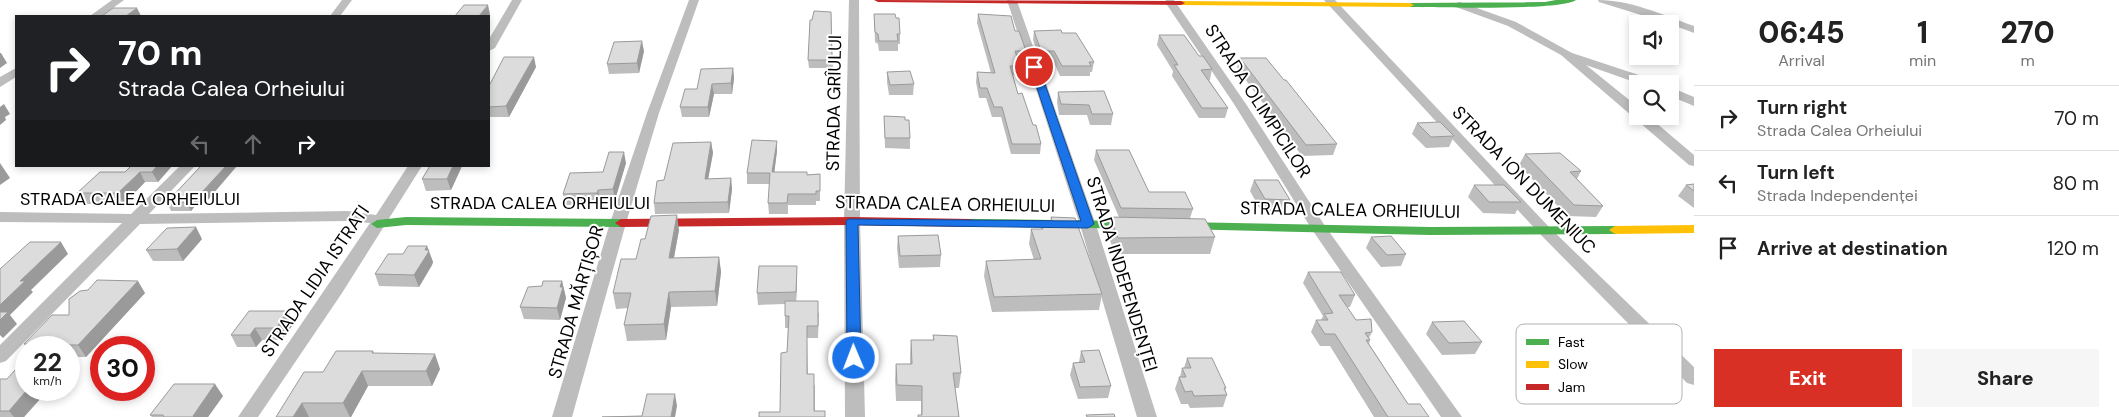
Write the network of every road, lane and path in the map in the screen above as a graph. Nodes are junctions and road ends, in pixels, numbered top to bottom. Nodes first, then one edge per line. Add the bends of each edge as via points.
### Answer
1 (119, 0) edge
2 (347, 0) edge
3 (517, 0) edge
4 (694, 0) edge
5 (854, 0) edge
6 (878, 0) edge
7 (1572, 0) edge
8 (1603, 0) edge
9 (1012, 1) edge
10 (1330, 1) edge
11 (1170, 2) junction
12 (1460, 5) junction
13 (96, 15) edge
14 (335, 15) edge
15 (1694, 30) edge
16 (490, 46) edge
17 (1565, 53) junction
18 (15, 73) edge
19 (1629, 76) edge
20 (0, 83) edge
21 (1679, 95) edge
22 (1694, 102) edge
23 (1629, 107) edge
24 (1651, 125) edge
25 (1694, 162) edge
26 (187, 167) edge
27 (414, 167) edge
28 (0, 217) edge
29 (135, 219) junction
30 (852, 221) junction
31 (378, 222) junction
32 (618, 222) junction
33 (1088, 224) junction
34 (1146, 226) edge
35 (1175, 226) edge
36 (1319, 228) junction
37 (1694, 229) edge
38 (1544, 230) junction
39 (1639, 324) edge
40 (0, 356) edge
41 (1682, 366) edge
42 (1694, 378) edge
43 (248, 417) edge
44 (562, 417) edge
45 (855, 417) edge
46 (1147, 417) edge
47 (1452, 417) edge

1 - 13 street
2 - 14 street
3 - 16 street
4 - 32 street, STRADA MĂRȚIȘOR
5 - 30 street, STRADA GRÎULUI
6 - 9 street
7 - 12 street via 1544,4
8 - 15 street
9 - 11 street
9 - 33 street, STRADA INDEPENDENȚEI
10 - 11 street
10 - 12 street
10 - 38 street, STRADA ION DUMENIUC
11 - 36 street, STRADA OLIMPICILOR
12 - 17 street via 1512,24
17 - 19 street
17 - 23 street
18 - 20 street
21 - 22 street
24 - 25 street
26 - 29 street
27 - 31 street, STRADA LIDIA ISTRATI
28 - 29 street, STRADA CALEA ORHEIULUI
29 - 31 street, STRADA CALEA ORHEIULUI via 346,216 365,217
29 - 40 street
30 - 32 street, STRADA CALEA ORHEIULUI
30 - 33 street, STRADA CALEA ORHEIULUI
30 - 45 street, STRADA GRÎULUI
31 - 32 street, STRADA CALEA ORHEIULUI
31 - 43 street, STRADA LIDIA ISTRATI
32 - 44 street, STRADA MĂRȚIȘOR
33 - 34 street, STRADA CALEA ORHEIULUI
33 - 46 street, STRADA INDEPENDENȚEI
35 - 36 street, STRADA CALEA ORHEIULUI
36 - 38 street, STRADA CALEA ORHEIULUI
36 - 47 street, STRADA OLIMPICILOR
37 - 38 street, STRADA CALEA ORHEIULUI
38 - 39 street, STRADA ION DUMENIUC
41 - 42 street, STRADA ION DUMENIUC

